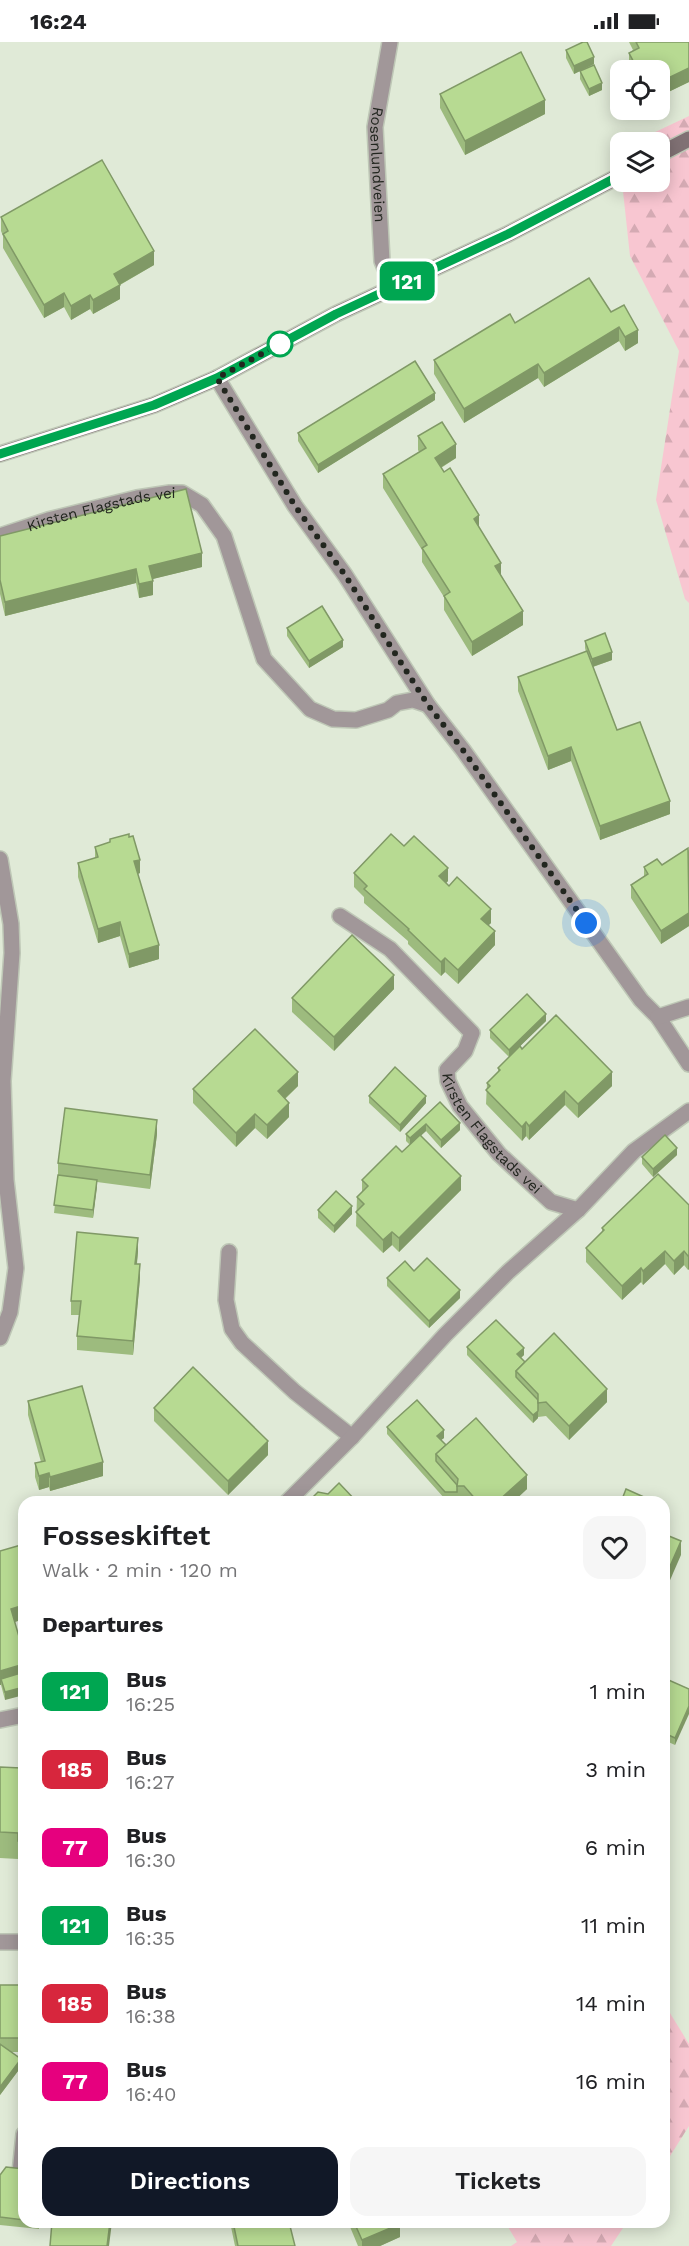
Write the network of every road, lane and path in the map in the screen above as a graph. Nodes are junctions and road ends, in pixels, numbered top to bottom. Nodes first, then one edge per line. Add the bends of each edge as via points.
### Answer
1 (390, 42) edge
2 (689, 139) edge
3 (670, 149) edge
4 (610, 181) edge
5 (393, 288) junction
6 (217, 378) junction
7 (0, 454) edge
8 (0, 536) edge
9 (428, 705) junction
10 (0, 859) edge
11 (340, 916) dead end
12 (689, 1007) edge
13 (658, 1017) junction
14 (689, 1064) edge
15 (689, 1111) edge
16 (578, 1210) junction
17 (229, 1252) dead end
18 (0, 1338) edge
19 (352, 1437) junction
20 (293, 1496) edge
21 (18, 1716) edge
22 (0, 1720) edge
23 (0, 1942) edge
24 (18, 1942) edge

1 - 5 street, Rosenlundveien via 375,128 382,261
2 - 3 main road
4 - 5 main road
5 - 6 main road
6 - 7 main road via 154,405
6 - 9 street via 295,506 345,575
8 - 9 street, Kirsten Flagstads vei via 137,498 182,493 202,505 224,536 264,658 310,709 333,719 356,720 388,710 397,703 413,700
9 - 13 street via 641,1000
10 - 18 street via 12,953 3,1081 6,1180 16,1268 10,1312
11 - 16 street, Kirsten Flagstads vei via 390,949 472,1033 465,1051 447,1070 448,1082 460,1106 499,1154 551,1202
12 - 13 street
13 - 14 street
15 - 16 street via 634,1151
16 - 19 street via 444,1335
17 - 19 street via 226,1300 232,1329 295,1392
19 - 20 street
21 - 22 street
23 - 24 street

